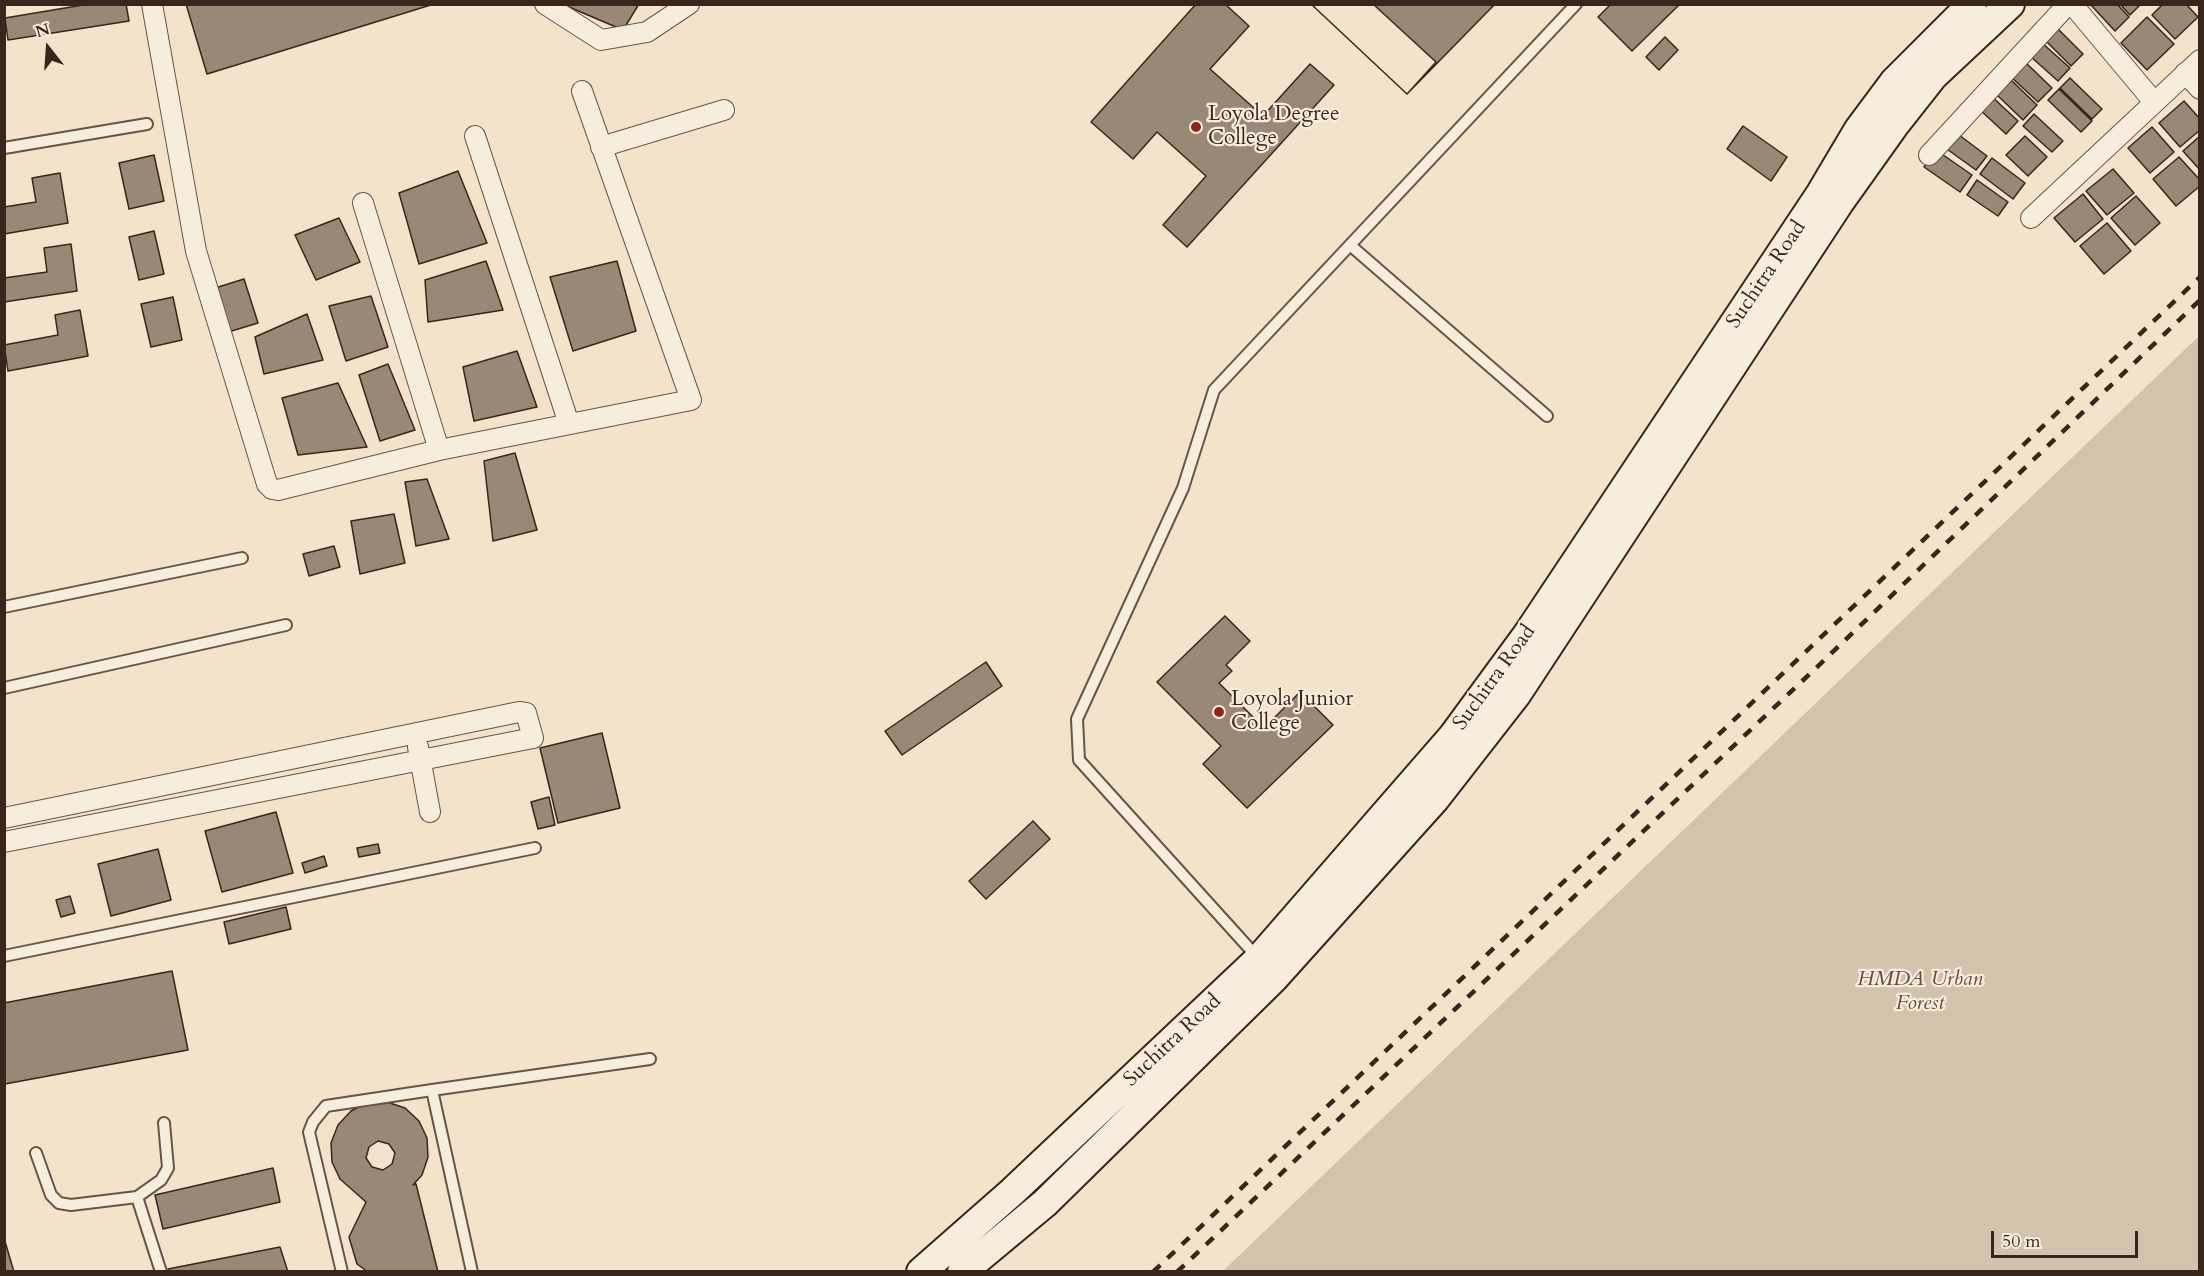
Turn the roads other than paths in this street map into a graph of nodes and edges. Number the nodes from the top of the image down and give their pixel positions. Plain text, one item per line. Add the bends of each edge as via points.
1 (152, 4) edge
2 (545, 4) edge
3 (689, 4) edge
4 (1576, 4) edge
5 (1972, 4) edge
6 (2010, 4) edge
7 (2070, 4) edge
8 (2192, 67) edge
9 (2199, 89) edge
10 (582, 92) dead end
11 (2154, 102) junction
12 (724, 110) dead end
13 (147, 124) dead end
14 (474, 136) dead end
15 (602, 147) junction
16 (4, 148) edge
17 (1929, 155) dead end
18 (1830, 198) junction
19 (363, 203) dead end
20 (2031, 218) dead end
21 (1350, 245) junction
22 (1547, 416) dead end
23 (569, 424) junction
24 (439, 450) junction
25 (242, 558) dead end
26 (4, 607) edge
27 (286, 625) dead end
28 (4, 688) edge
29 (415, 732) junction
30 (300, 757) junction
31 (420, 759) junction
32 (305, 784) junction
33 (430, 813) dead end
34 (4, 818) edge
35 (4, 842) edge
36 (535, 848) dead end
37 (4, 956) edge
38 (1259, 959) junction
39 (650, 1059) dead end
40 (432, 1090) junction
41 (164, 1123) dead end
42 (36, 1153) dead end
43 (137, 1197) junction
44 (160, 1272) edge
45 (342, 1272) edge
46 (472, 1272) edge
47 (921, 1272) edge
48 (962, 1272) edge

1 - 24 street via 196,252 267,484 278,490
2 - 3 street via 601,40 647,32
4 - 21 lane
5 - 18 main road, Suchitra Road via 1894,82 1859,129
6 - 18 main road, Suchitra Road via 1933,76
7 - 11 street
7 - 17 street
8 - 9 street
8 - 11 street
10 - 15 street
11 - 20 street
12 - 15 street
13 - 16 lane
14 - 23 street
15 - 23 street via 691,399
18 - 38 main road, Suchitra Road via 1460,727
18 - 48 main road, Suchitra Road via 1516,695 1435,799 1274,978 1045,1203
19 - 24 street
21 - 22 lane
21 - 38 lane via 1214,390 1183,488 1077,719 1079,760
23 - 24 street
25 - 26 lane
27 - 28 lane
29 - 30 street
29 - 31 street
29 - 31 street via 523,712 533,738
30 - 32 street
30 - 34 street
31 - 32 street
31 - 33 street
32 - 35 street
36 - 37 lane
38 - 47 main road, Suchitra Road via 1012,1192
39 - 40 lane
40 - 45 lane via 326,1106 309,1132
40 - 46 lane
41 - 43 lane via 168,1168 161,1180
42 - 43 lane via 51,1195 59,1203
43 - 44 lane

